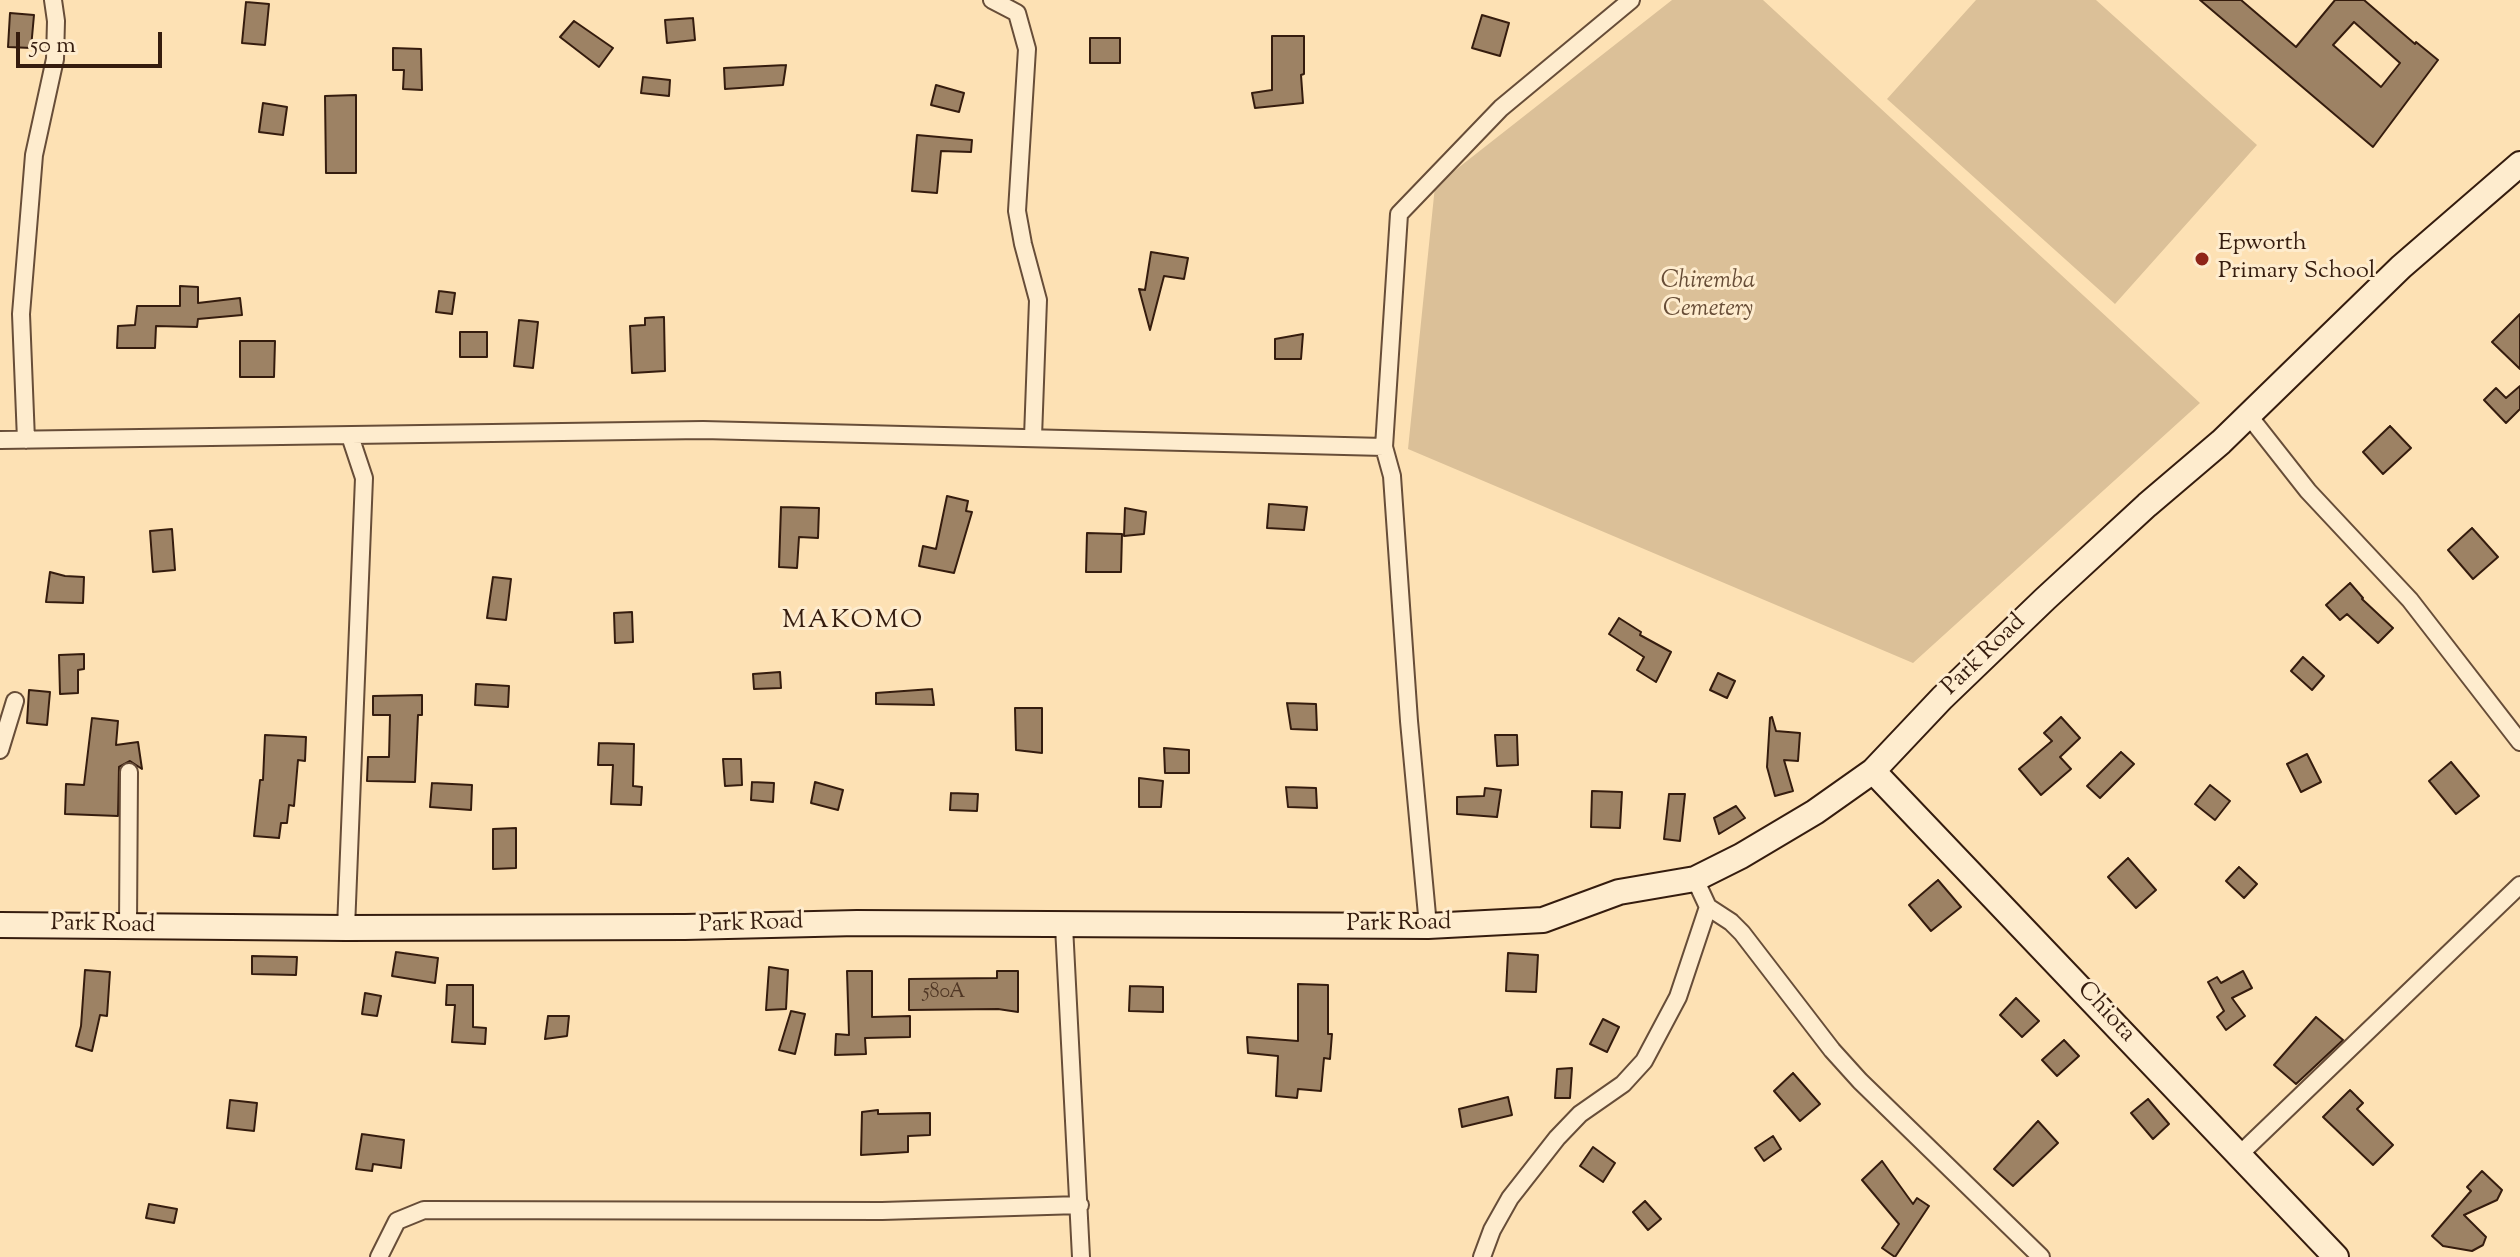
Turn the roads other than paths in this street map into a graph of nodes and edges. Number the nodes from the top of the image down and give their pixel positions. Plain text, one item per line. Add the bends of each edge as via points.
1 (53, 0) edge
2 (992, 0) edge
3 (1631, 0) edge
4 (2520, 164) edge
5 (2249, 416) junction
6 (350, 436) junction
7 (1033, 437) junction
8 (0, 440) edge
9 (26, 440) junction
10 (1384, 447) junction
11 (15, 701) dead end
12 (2520, 742) edge
13 (0, 750) edge
14 (1873, 771) junction
15 (129, 772) dead end
16 (1695, 879) junction
17 (2520, 885) edge
18 (1708, 907) junction
19 (0, 925) edge
20 (128, 926) junction
21 (1064, 926) junction
22 (1428, 926) junction
23 (346, 928) junction
24 (2239, 1155) junction
25 (1080, 1205) junction
26 (379, 1257) edge
27 (1081, 1257) edge
28 (1482, 1257) edge
29 (2041, 1257) edge
30 (2336, 1257) edge

1 - 9 street via 55,59 34,155 21,314
2 - 7 street via 1017,13 1027,49 1017,211 1038,300
3 - 10 street via 1501,108 1399,214
4 - 5 street, Park Road via 2401,267
5 - 12 street via 2308,491 2410,600
5 - 14 street, Park Road via 2045,599
6 - 7 street via 703,430
6 - 9 street
6 - 23 street via 364,478
7 - 10 street
8 - 9 street
10 - 22 street via 1392,476
11 - 13 street
14 - 16 street, Park Road via 1815,812
14 - 24 street, Chiota
15 - 20 street
16 - 18 street
16 - 22 street, Park Road via 1619,892 1543,920
17 - 24 street
18 - 28 street via 1678,997 1644,1061 1557,1138 1510,1198
18 - 29 street via 1742,933 1860,1081
19 - 20 street, Park Road
20 - 23 street, Park Road
21 - 22 street, Park Road
21 - 23 street, Park Road
21 - 25 street
24 - 30 street, Chiota
25 - 26 street via 882,1211 424,1210 397,1221
25 - 27 street

